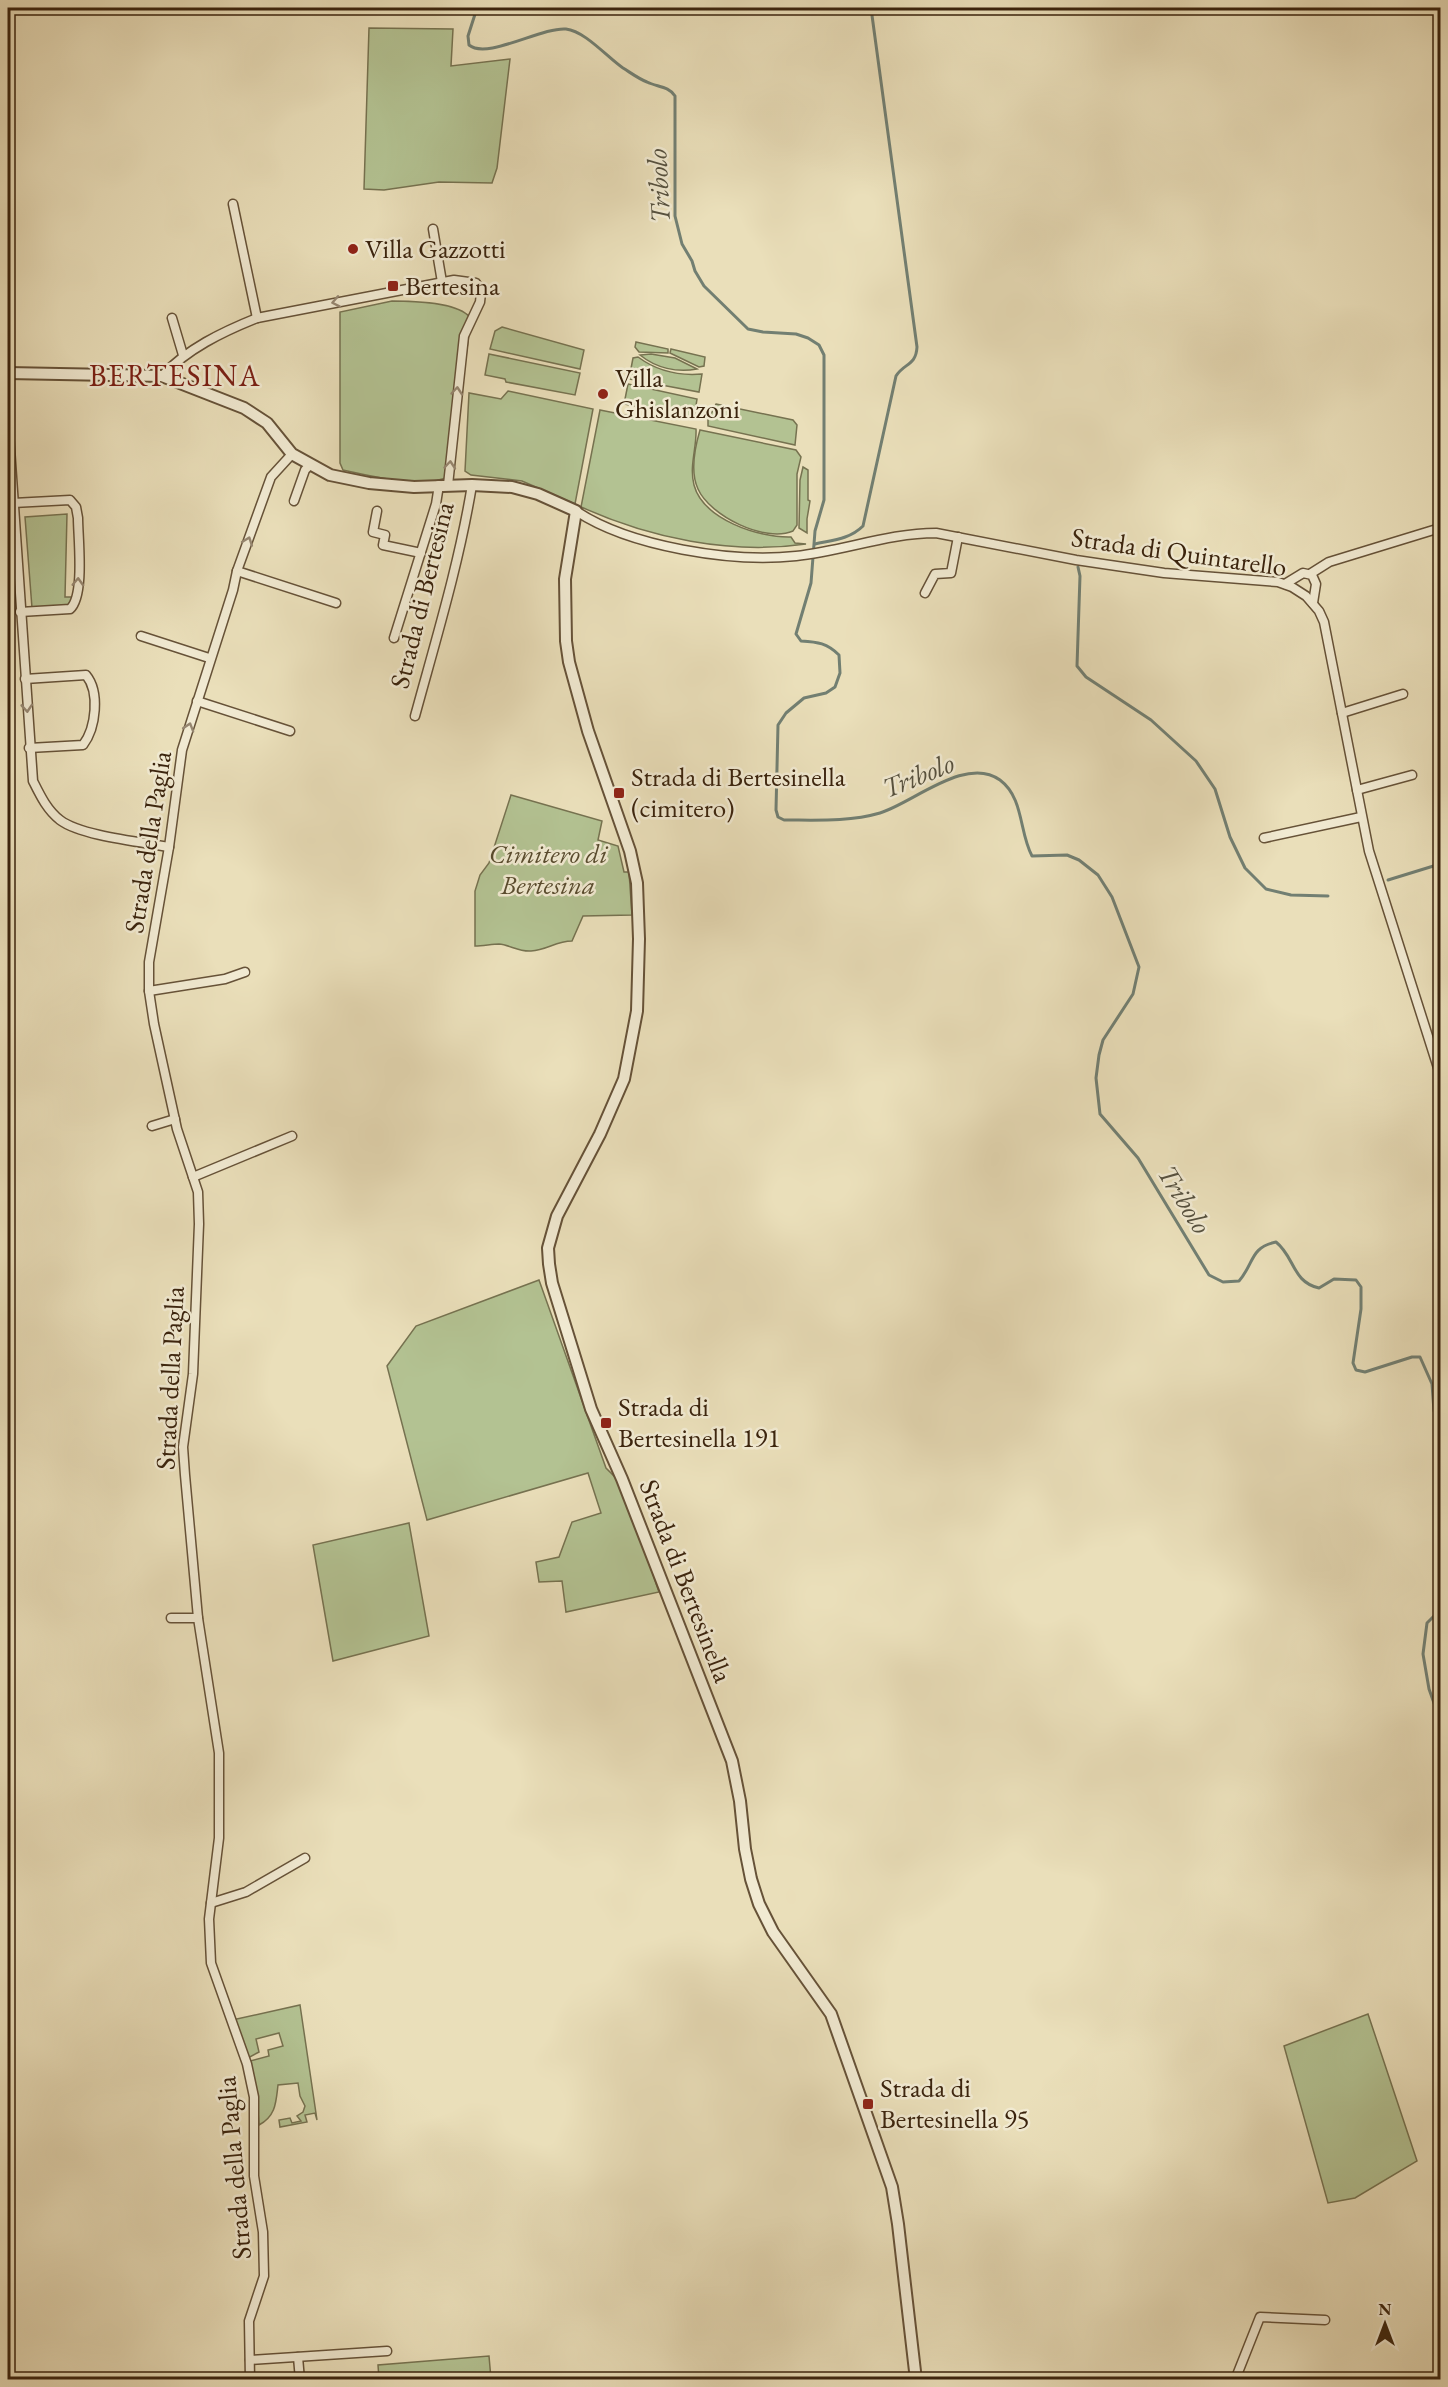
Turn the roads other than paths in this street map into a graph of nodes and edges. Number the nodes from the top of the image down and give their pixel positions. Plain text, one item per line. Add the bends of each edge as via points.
1 (233, 204) dead end
2 (433, 229) dead end
3 (442, 282) junction
4 (172, 318) dead end
5 (257, 318) junction
6 (183, 355) junction
7 (8, 373) edge
8 (162, 376) junction
9 (8, 419) edge
10 (292, 454) junction
11 (310, 465) junction
12 (10, 477) edge
13 (472, 484) junction
14 (444, 485) junction
15 (294, 501) dead end
16 (13, 503) junction
17 (377, 512) dead end
18 (576, 512) junction
19 (1440, 528) edge
20 (958, 537) junction
21 (421, 553) junction
22 (237, 571) junction
23 (1310, 574) junction
24 (1286, 584) junction
25 (925, 593) dead end
26 (336, 603) dead end
27 (1313, 603) junction
28 (20, 612) junction
29 (141, 636) dead end
30 (394, 638) dead end
31 (209, 658) junction
32 (25, 679) junction
33 (1403, 694) dead end
34 (197, 701) junction
35 (1342, 713) junction
36 (415, 716) dead end
37 (290, 730) dead end
38 (30, 748) junction
39 (1412, 775) dead end
40 (1357, 790) junction
41 (1361, 817) junction
42 (1264, 838) dead end
43 (169, 847) junction
44 (245, 972) dead end
45 (149, 991) junction
46 (1440, 1074) edge
47 (175, 1119) junction
48 (152, 1126) dead end
49 (292, 1136) dead end
50 (193, 1176) junction
51 (171, 1618) dead end
52 (198, 1618) junction
53 (305, 1858) dead end
54 (211, 1903) junction
55 (1325, 2320) dead end
56 (387, 2351) dead end
57 (298, 2357) junction
58 (250, 2360) junction
59 (250, 2379) edge
60 (300, 2379) edge
61 (916, 2379) edge
62 (1235, 2379) edge

1 - 5 street
2 - 3 street
3 -> 5 street
14 -> 3 street via 464,336 481,293 476,283
4 - 6 street
5 - 6 street
6 - 8 street
7 - 8 street, Strada di Bertesina
8 - 10 street, Strada di Bertesina via 244,408 267,423
9 - 12 street
10 - 11 street, Strada di Bertesina
22 -> 10 street, Strada della Paglia via 271,477
11 - 14 street, Strada di Bertesina via 330,475 369,483
11 - 15 street
12 - 16 street
13 - 14 street, Strada di Bertesina
13 - 18 street, Strada di Bertesina via 527,490
13 - 36 street, Strada di Bertesina via 451,590
14 - 21 street, Strada di Bertesina
16 - 28 street
28 -> 16 street via 70,609 76,604 78,518 70,500
17 - 21 street, Strada di Bertesina via 373,532 385,535 383,545
18 - 20 street, Strada di Quintarello via 642,539 694,552 746,558 814,553 924,533
18 - 61 street, Strada di Bertesinella via 566,579 566,641 588,731 637,883 637,1011 629,1061 615,1104 551,1231 548,1248 552,1283 591,1409 732,1761 745,1849 759,1904 773,1932 831,2014 892,2187
19 - 23 street, Strada di Quintarello via 1329,562
20 - 24 street, Strada di Quintarello via 1142,570
20 - 25 street via 951,573 935,574
21 - 30 street, Strada di Bertesina
22 - 26 street
22 - 31 street, Strada della Paglia
23 - 24 street, Strada di Quintarello via 1296,576
23 - 27 street via 1316,584
24 - 27 street, Strada di Quintarello
27 - 35 street, Strada di Quintarello via 1324,622
28 - 32 street
29 - 31 street
31 - 34 street, Strada della Paglia
32 -> 38 street
32 - 38 street via 86,675 93,684 90,735 83,745
33 - 35 street
34 - 37 street
43 -> 34 street, Strada della Paglia via 182,750
35 - 40 street, Strada di Quintarello
38 - 43 street via 33,781 42,800 60,820 83,831
39 - 40 street
40 - 41 street, Strada di Quintarello
41 - 42 street
41 - 46 street, Strada di Quintarello
43 - 45 street, Strada della Paglia
44 - 45 street
45 - 47 street, Strada della Paglia
47 - 48 street
47 - 50 street, Strada della Paglia
49 - 50 street
50 - 52 street, Strada della Paglia via 199,1224 193,1374 183,1447
51 - 52 street
52 - 54 street, Strada della Paglia via 219,1753 219,1838
53 - 54 street via 246,1892
54 - 58 street, Strada della Paglia via 211,1963 247,2064 254,2097 254,2176 263,2232 264,2276 249,2321
55 - 62 street via 1260,2317
56 - 57 street
57 - 58 street
57 - 60 street
58 - 59 street, Strada della Paglia

